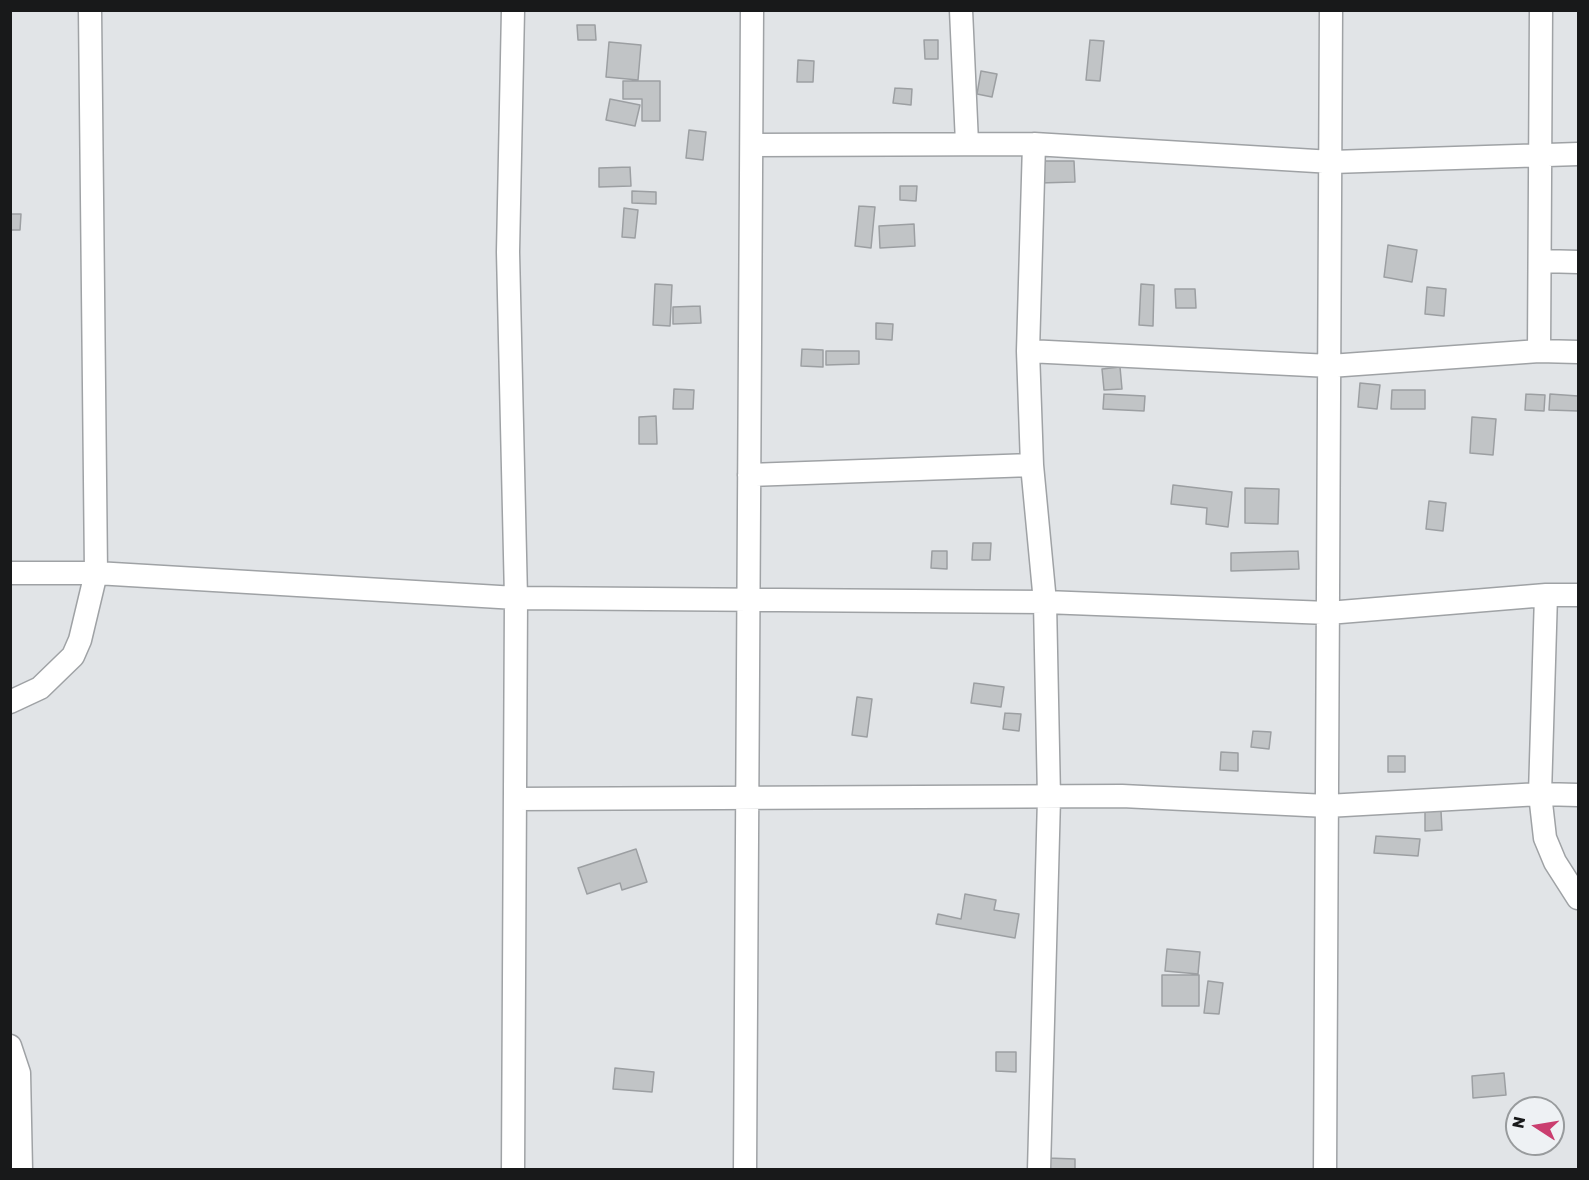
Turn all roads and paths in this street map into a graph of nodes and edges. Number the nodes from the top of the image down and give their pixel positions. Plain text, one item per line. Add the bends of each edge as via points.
1 (90, 10) edge
2 (513, 10) edge
3 (752, 10) edge
4 (961, 10) edge
5 (1331, 10) edge
6 (1541, 10) edge
7 (967, 143) junction
8 (1034, 144) junction
9 (752, 145) junction
10 (1541, 154) junction
11 (1578, 154) edge
12 (1332, 162) junction
13 (1541, 261) junction
14 (1578, 262) edge
15 (1028, 351) junction
16 (1539, 351) junction
17 (1578, 352) edge
18 (1330, 366) junction
19 (1032, 465) junction
20 (749, 475) junction
21 (10, 573) edge
22 (96, 573) junction
23 (1545, 595) junction
24 (1578, 595) edge
25 (516, 598) junction
26 (748, 598) junction
27 (1045, 602) junction
28 (1328, 613) junction
29 (10, 702) edge
30 (1540, 794) junction
31 (1578, 795) edge
32 (1049, 798) junction
33 (515, 799) junction
34 (747, 799) junction
35 (1327, 806) junction
36 (1578, 898) edge
37 (10, 1046) edge
38 (21, 1170) edge
39 (513, 1170) edge
40 (746, 1170) edge
41 (1039, 1170) edge
42 (1326, 1170) edge

1 - 22 street
2 - 25 street via 508,252
3 - 9 street
4 - 7 street
5 - 12 street
6 - 10 street
7 - 8 street
7 - 9 street
8 - 12 street
8 - 15 street
9 - 20 street
10 - 11 street
10 - 12 street
10 - 13 street
12 - 18 street
13 - 14 street
13 - 16 street
15 - 18 street
15 - 19 street
16 - 17 street
16 - 18 street
18 - 28 street
19 - 20 street
19 - 27 street
20 - 26 street
21 - 22 street
22 - 25 street
22 - 29 street via 73,656 40,688
23 - 24 street
23 - 28 street
23 - 30 street
25 - 26 street
25 - 33 street
26 - 27 street
26 - 34 street
27 - 28 street
27 - 32 street
28 - 35 street
30 - 31 street
30 - 35 street
30 - 36 street via 1545,838
32 - 34 street
32 - 35 street via 1122,796
32 - 41 street
33 - 34 street
33 - 39 street
34 - 40 street
35 - 42 street
37 - 38 street via 19,1073

